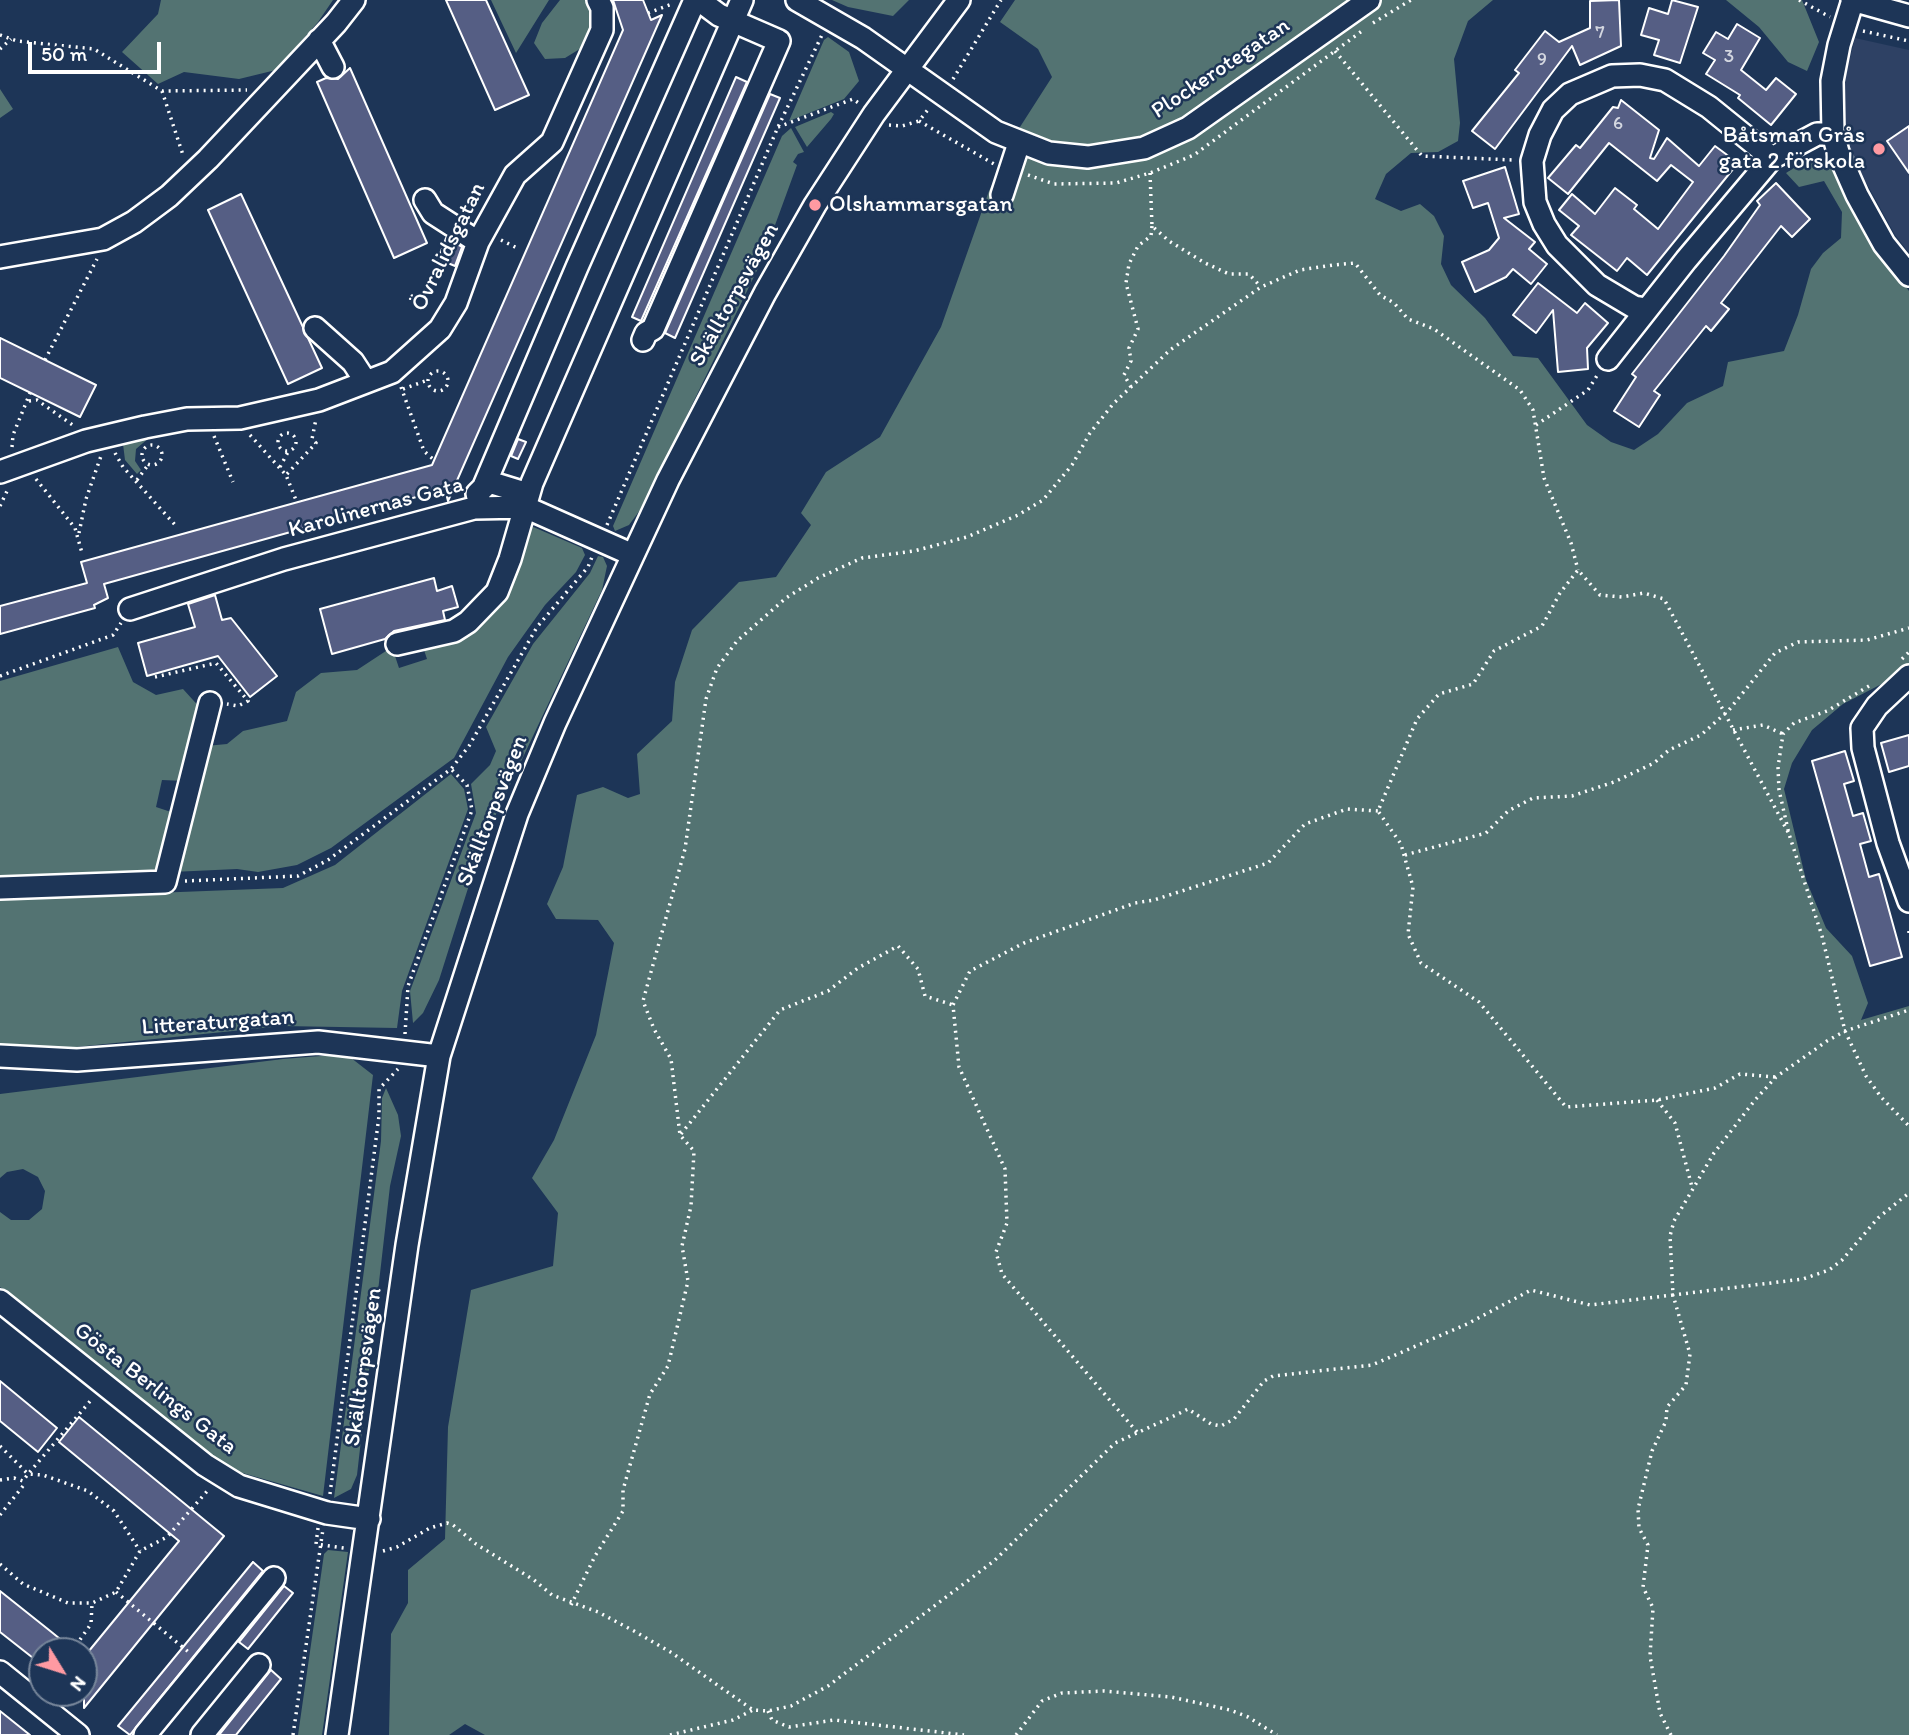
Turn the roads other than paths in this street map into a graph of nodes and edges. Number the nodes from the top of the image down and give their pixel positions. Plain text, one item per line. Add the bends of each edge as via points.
1 (354, 0) edge
2 (598, 0) edge
3 (691, 0) edge
4 (742, 0) edge
5 (797, 0) edge
6 (959, 0) edge
7 (1369, 0) edge
8 (1853, 0) edge
9 (1909, 16) edge
10 (733, 20) junction
11 (319, 40) junction
12 (333, 67) dead end
13 (906, 69) junction
14 (1833, 134) junction
15 (1018, 143) junction
16 (1772, 158) junction
17 (1002, 195) dead end
18 (425, 200) dead end
19 (478, 242) junction
20 (0, 257) edge
21 (1909, 275) edge
22 (1646, 309) junction
23 (315, 328) dead end
24 (643, 341) dead end
25 (1608, 359) road end
26 (366, 382) junction
27 (13, 467) edge
28 (484, 486) junction
29 (527, 500) junction
30 (474, 508) junction
31 (633, 555) junction
32 (130, 609) road end
33 (397, 644) dead end
34 (1904, 669) edge
35 (210, 703) dead end
36 (0, 888) edge
37 (1909, 901) edge
38 (0, 1056) edge
39 (439, 1056) junction
40 (0, 1301) edge
41 (369, 1519) junction
42 (274, 1578) dead end
43 (259, 1665) dead end
44 (0, 1672) edge
45 (78, 1735) edge
46 (145, 1735) edge
47 (202, 1735) edge
48 (337, 1735) edge

1 - 11 street
2 - 19 street, Övralidsgatan via 602,30 552,142 515,175
3 - 10 street
3 - 28 street
4 - 10 street
5 - 13 street
6 - 13 street, Skälltorpsvägen
7 - 15 street, Plockerotegatan via 1215,110 1159,142 1121,154 1088,157 1049,153
8 - 9 street
8 - 14 street via 1832,81
10 - 24 street via 779,41 653,329
10 - 29 street
11 - 12 street
11 - 20 street via 205,170 134,222 103,239
13 - 15 street, Plockerotegatan
13 - 31 street, Skälltorpsvägen via 815,205 779,269
14 - 16 street via 1817,134
14 - 21 street via 1857,195 1884,244
15 - 17 street
16 - 22 street
16 - 22 street via 1685,90 1665,80 1612,76 1570,94 1553,110 1532,161 1535,202 1544,224 1597,285
18 - 19 street via 433,213
19 - 26 street, Övralidsgatan via 456,303 440,328 397,380
22 - 25 street
23 - 26 street via 354,362
26 - 27 street, Övralidsgatan via 319,400 240,418 145,427
28 - 29 street via 494,482
28 - 30 street
29 - 30 street, Karolinernas Gata
29 - 31 street, Karolinernas Gata
29 - 33 street via 504,577 482,610 454,631
30 - 32 street, Karolinernas Gata via 284,559
31 - 39 street, Skälltorpsvägen via 517,814
34 - 37 street via 1862,728 1888,843
35 - 36 street via 165,882
38 - 39 street, Litteraturgatan via 77,1060 318,1042
39 - 41 street, Skälltorpsvägen
40 - 41 street, Gösta Berlings Gata via 205,1465 250,1490 327,1513
41 - 48 street, Skälltorpsvägen
42 - 46 street
43 - 47 street
44 - 45 street

